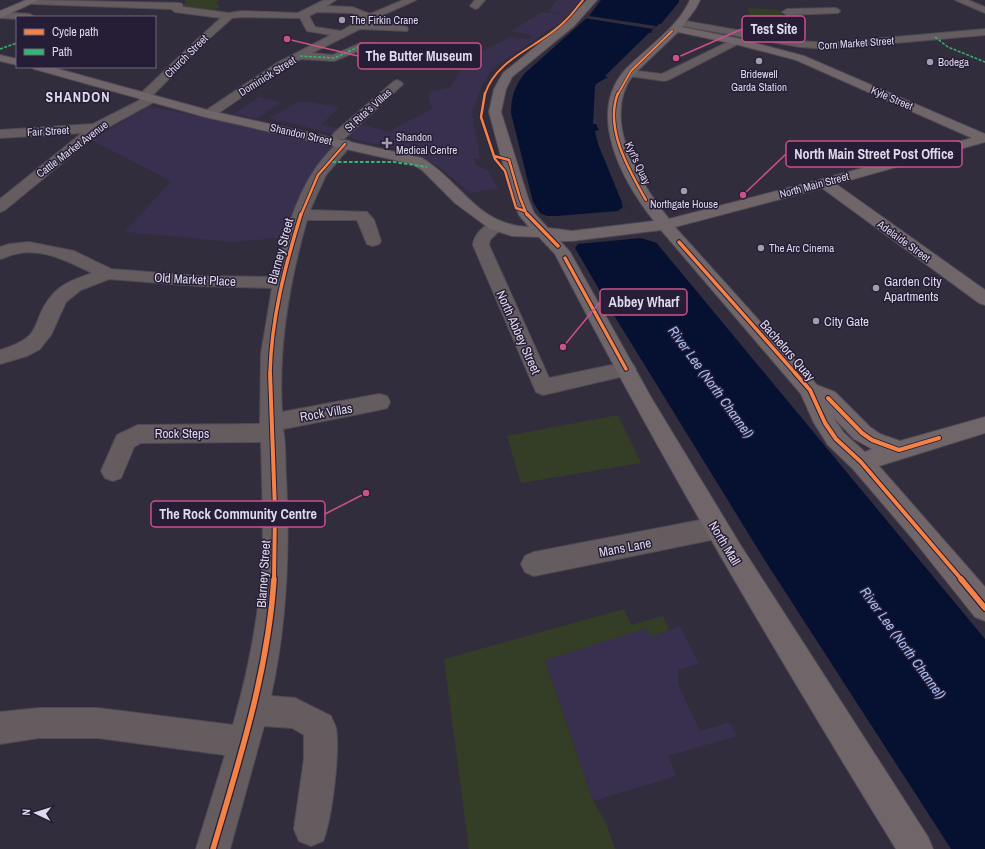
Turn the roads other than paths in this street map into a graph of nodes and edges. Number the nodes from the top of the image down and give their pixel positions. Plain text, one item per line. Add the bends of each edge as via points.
1 (34, 0) edge
2 (331, 0) edge
3 (391, 0) edge
4 (592, 0) edge
5 (695, 0) edge
6 (960, 0) edge
7 (409, 1) edge
8 (97, 3) junction
9 (253, 4) dead end
10 (177, 5) edge
11 (315, 9) junction
12 (985, 10) edge
13 (835, 11) dead end
14 (787, 12) dead end
15 (79, 14) dead end
16 (0, 15) edge
17 (16, 16) edge
18 (162, 16) dead end
19 (233, 16) junction
20 (297, 16) junction
21 (369, 18) junction
22 (359, 26) junction
23 (677, 26) junction
24 (403, 29) dead end
25 (985, 32) edge
26 (342, 34) junction
27 (736, 41) junction
28 (378, 46) dead end
29 (300, 56) junction
30 (0, 58) edge
31 (800, 58) joint
32 (16, 62) edge
33 (45, 68) edge
34 (629, 73) junction
35 (397, 84) dead end
36 (147, 98) junction
37 (209, 114) junction
38 (96, 128) junction
39 (0, 134) edge
40 (984, 138) edge
41 (342, 140) junction
42 (824, 183) junction
43 (0, 207) edge
44 (300, 215) junction
45 (661, 220) junction
46 (639, 223) joint
47 (496, 226) junction
48 (553, 231) junction
49 (373, 241) dead end
50 (0, 254) edge
51 (108, 274) junction
52 (282, 283) junction
53 (985, 299) edge
54 (0, 357) edge
55 (626, 369) junction
56 (810, 390) junction
57 (379, 402) dead end
58 (985, 424) edge
59 (273, 427) junction
60 (899, 450) junction
61 (862, 462) junction
62 (113, 471) dead end
63 (716, 528) junction
64 (534, 564) dead end
65 (985, 608) edge
66 (253, 710) junction
67 (0, 728) edge
68 (245, 742) junction
69 (311, 829) dead end
70 (213, 849) edge
71 (916, 849) edge

1 - 8 street
1 - 16 main road
2 - 11 street
3 - 7 street
4 - 48 main road, North Mall via 570,24 518,64 503,82 495,112 527,215
5 - 23 main road, Kyrl's Quay
6 - 12 street
7 - 21 street, Dominick Street
8 - 10 street
8 - 15 street
9 - 19 street, Church Street
10 - 18 street
10 - 19 street
11 - 20 street
11 - 21 street via 357,11
13 - 14 street
16 - 17 street
19 - 20 street
19 - 36 street, Church Street via 197,44
20 - 26 street via 307,20 311,29
21 - 22 street, Dominick Street
22 - 24 street
22 - 26 street, Dominick Street
23 - 25 street, Corn Market Street via 828,46
23 - 27 main road, Corn Market Street
23 - 34 main road, Kyrl's Quay
26 - 29 street, Dominick Street
27 - 31 main road, Corn Market Street
27 - 34 street via 664,78
28 - 29 street via 361,46 334,58
29 - 37 street, Dominick Street via 267,74
30 - 32 main road
31 - 40 main road, Kyle Street
33 - 36 main road, Shandon Street
34 - 45 main road, Kyrl's Quay via 623,81 615,108 617,139 633,180
35 - 41 street, St Rita's Villas
36 - 37 main road, Shandon Street
36 - 38 street, Cattle Market Avenue
37 - 41 main road, Shandon Street
38 - 39 street, Fair Street
38 - 43 street, Cattle Market Avenue
40 - 42 main road, North Main Street
41 - 44 street, Blarney Street via 318,174
41 - 47 main road, Shandon Street via 417,161 427,167 460,200
42 - 45 main road, North Main Street via 680,220
42 - 53 main road, Adelaide Street
44 - 49 street via 360,215 366,220
44 - 52 street, Blarney Street
45 - 46 main road, North Main Street
45 - 56 main road, Bachelors Quay
46 - 48 main road, Shandon Street
47 - 48 main road, Shandon Street via 512,231
47 - 55 street, North Abbey Street via 482,238 481,245 543,387
48 - 55 main road, North Mall
50 - 51 street via 10,249 29,248 68,255
51 - 52 street, Old Market Place via 199,281
51 - 54 street via 65,293 36,341 24,349
52 - 59 street, Blarney Street via 270,372
55 - 63 main road, North Mall
56 - 60 main road, Bachelors Quay via 828,398 872,440
56 - 61 main road, Bachelors Quay via 825,423 836,439
57 - 59 street, Rock Villas
58 - 60 main road
59 - 62 street, Rock Steps via 138,434 125,441
59 - 66 street, Blarney Street via 276,516 274,585 270,621
60 - 61 main road
61 - 65 main road, Bachelors Quay
63 - 64 street, Mans Lane
63 - 71 main road, North Mall
66 - 68 street, Blarney Street
66 - 69 street via 295,713 320,727 320,759
67 - 68 street via 39,723 98,723
68 - 70 street, Blarney Street

